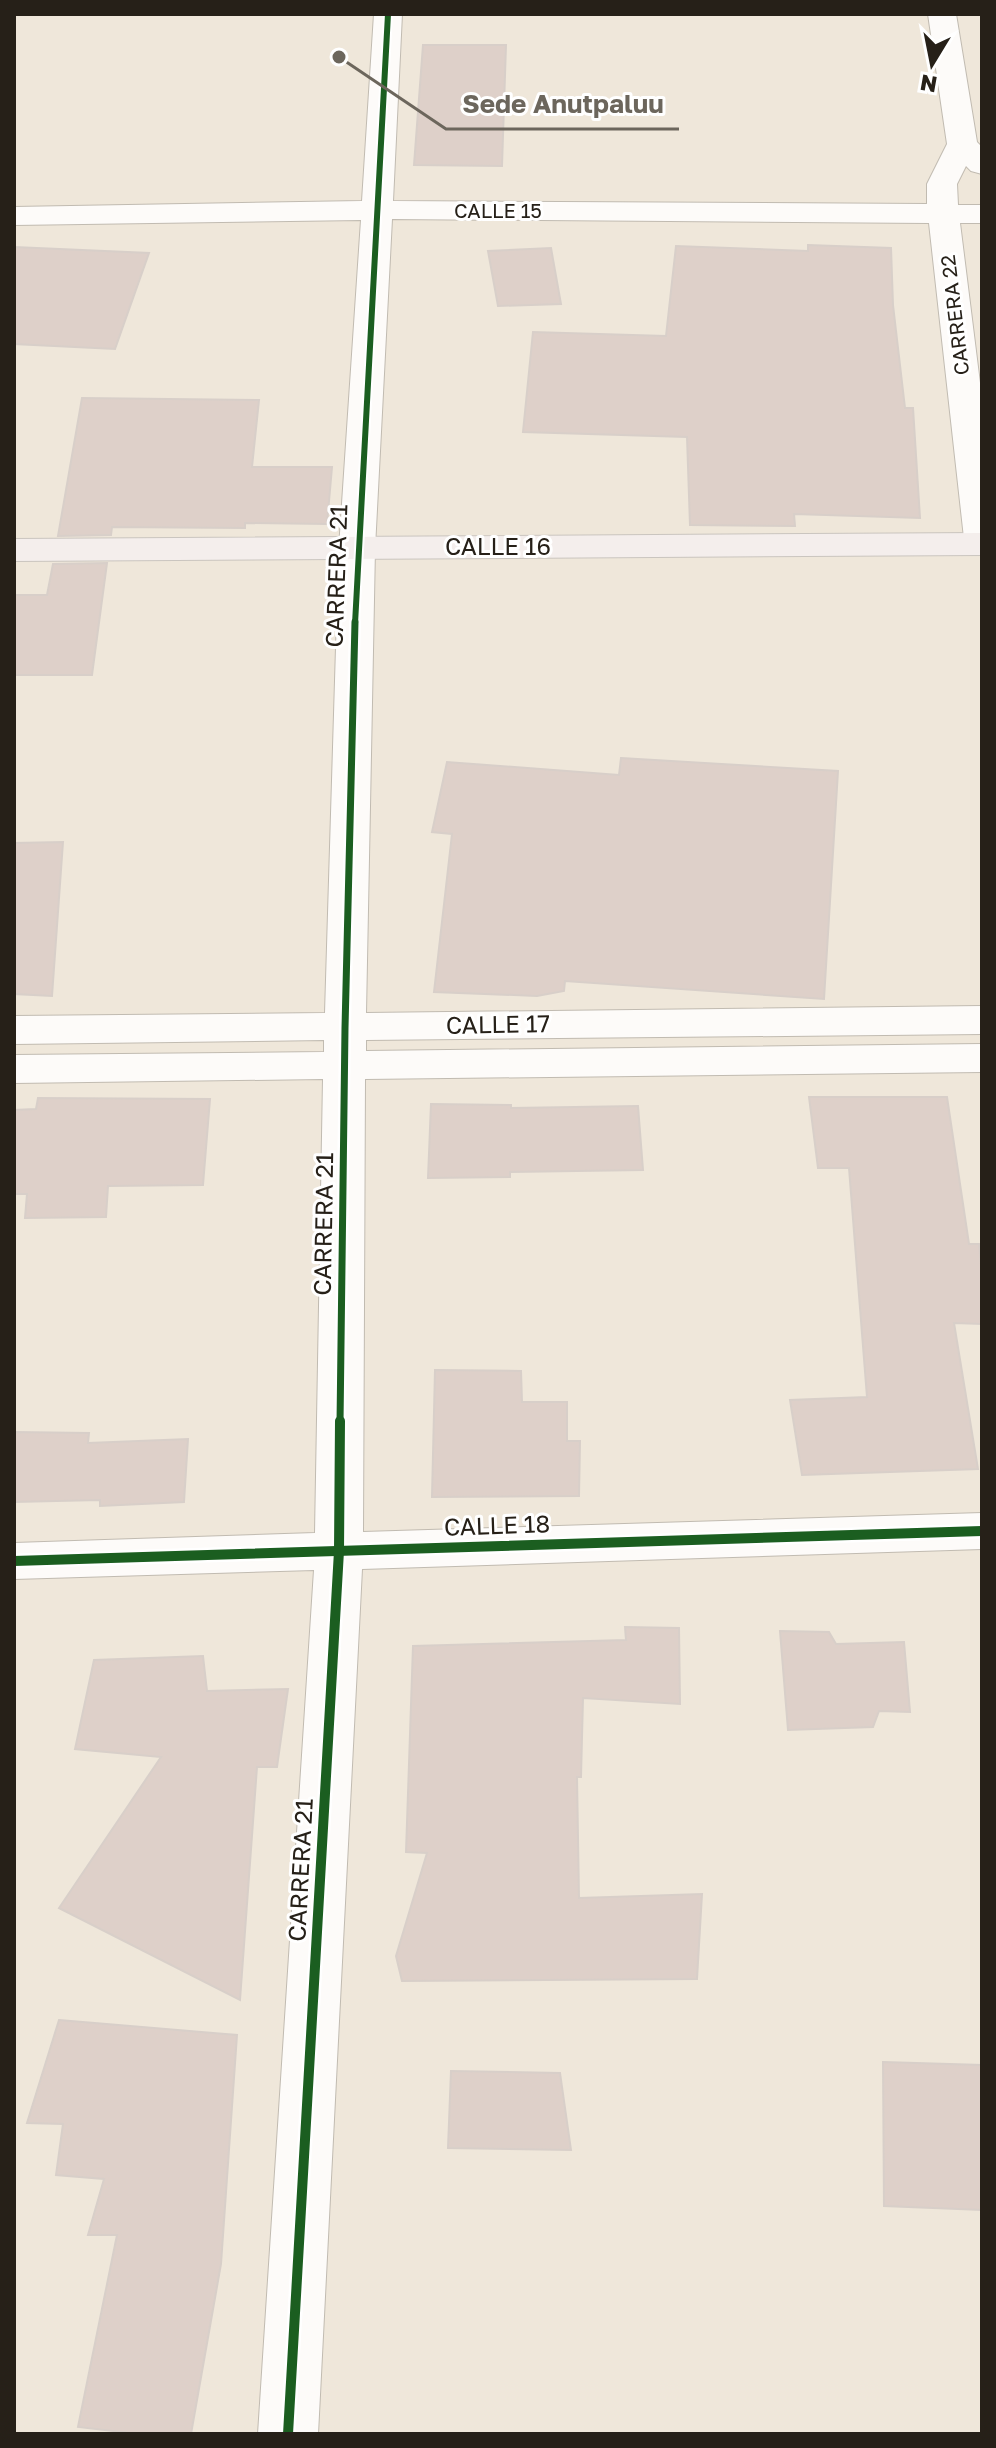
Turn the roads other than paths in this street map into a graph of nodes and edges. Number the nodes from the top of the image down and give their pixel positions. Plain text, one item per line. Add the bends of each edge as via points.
1 (388, 14) edge
2 (942, 14) edge
3 (972, 155) edge
4 (864, 184) dead end
5 (982, 184) edge
6 (14, 193) edge
7 (932, 194) junction
8 (378, 199) junction
9 (982, 214) edge
10 (14, 216) edge
11 (982, 541) edge
12 (357, 548) junction
13 (14, 550) edge
14 (982, 1020) edge
15 (14, 1030) edge
16 (346, 1047) junction
17 (982, 1058) edge
18 (14, 1069) edge
19 (982, 1531) edge
20 (339, 1551) junction
21 (14, 1561) edge
22 (288, 2434) edge

1 - 8 street, CARRERA 21
2 - 3 street
3 - 7 street
4 - 8 street, CALLE 15
5 - 7 street, CALLE 15
6 - 8 street, CALLE 15
7 - 8 street, CALLE 15
7 - 9 street, CALLE 15
7 - 11 street, CARRERA 22
8 - 10 street, CALLE 15
8 - 12 street, CARRERA 21
11 - 12 highway, CALLE 16
12 - 13 highway, CALLE 16
12 - 16 street, CARRERA 21
14 - 16 street, CALLE 17
15 - 16 street, CALLE 17
16 - 17 street, CALLE 17
16 - 18 street, CALLE 17
16 - 20 street, CARRERA 21
19 - 20 street, CALLE 18
20 - 21 street, CALLE 18
20 - 22 street, CARRERA 21

